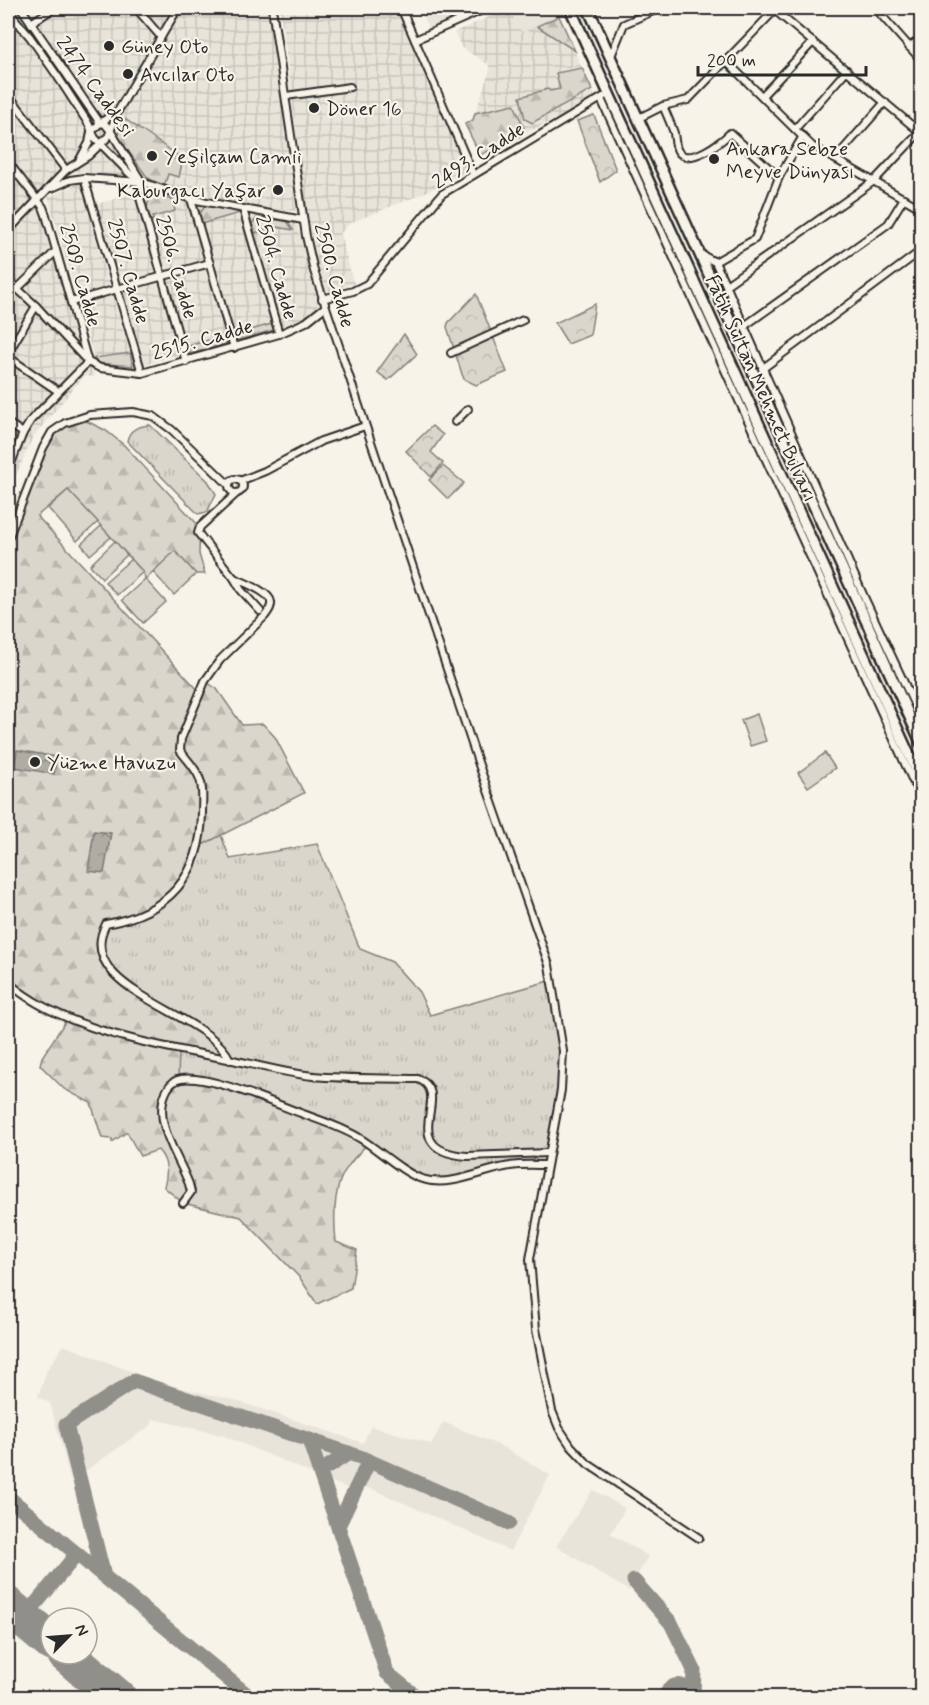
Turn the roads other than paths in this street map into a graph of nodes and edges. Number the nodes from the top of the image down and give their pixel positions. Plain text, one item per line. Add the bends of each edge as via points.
1 (22, 8) edge
2 (54, 8) edge
3 (136, 8) edge
4 (178, 8) edge
5 (272, 8) edge
6 (400, 8) edge
7 (487, 8) edge
8 (570, 8) edge
9 (588, 8) edge
10 (660, 8) edge
11 (787, 8) edge
12 (875, 8) edge
13 (773, 9) edge
14 (10, 15) edge
15 (31, 23) junction
16 (8, 30) edge
17 (161, 37) junction
18 (921, 38) edge
19 (415, 40) junction
20 (813, 42) junction
21 (909, 47) junction
22 (611, 56) junction
23 (726, 61) junction
24 (921, 61) edge
25 (847, 70) junction
26 (350, 87) dead end
27 (8, 94) edge
28 (286, 96) junction
29 (605, 96) junction
30 (762, 96) junction
31 (885, 102) junction
32 (663, 106) junction
33 (118, 111) junction
34 (639, 118) junction
35 (100, 123) junction
36 (795, 129) junction
37 (91, 132) junction
38 (921, 132) edge
39 (111, 133) junction
40 (803, 136) junction
41 (100, 145) junction
42 (835, 159) junction
43 (79, 161) junction
44 (8, 162) edge
45 (66, 170) junction
46 (473, 174) junction
47 (779, 177) junction
48 (84, 178) junction
49 (874, 181) junction
50 (142, 182) junction
51 (904, 198) junction
52 (921, 198) edge
53 (191, 199) junction
54 (37, 200) junction
55 (915, 204) junction
56 (921, 209) edge
57 (243, 210) junction
58 (303, 220) junction
59 (8, 231) edge
60 (921, 250) edge
61 (56, 251) junction
62 (699, 254) junction
63 (715, 262) junction
64 (210, 264) junction
65 (162, 277) junction
66 (8, 280) edge
67 (726, 285) junction
68 (18, 289) junction
69 (117, 290) junction
70 (322, 299) junction
71 (71, 303) junction
72 (36, 306) junction
73 (325, 307) junction
74 (523, 320) dead end
75 (743, 327) junction
76 (279, 334) junction
77 (234, 348) junction
78 (451, 353) dead end
79 (8, 355) edge
80 (88, 362) junction
81 (186, 362) junction
82 (762, 369) junction
83 (142, 373) junction
84 (58, 391) junction
85 (468, 409) dead end
86 (455, 422) dead end
87 (8, 423) edge
88 (365, 426) junction
89 (23, 433) junction
90 (8, 470) edge
91 (265, 471) junction
92 (234, 488) junction
93 (8, 538) edge
94 (234, 578) junction
95 (260, 611) dead end
96 (921, 721) edge
97 (921, 744) edge
98 (921, 783) edge
99 (921, 801) edge
100 (8, 982) edge
101 (230, 1060) junction
102 (548, 1154) junction
103 (547, 1165) junction
104 (183, 1203) dead end
105 (699, 1538) dead end

1 - 15 street, 2474 Caddesi
2 - 15 street
3 - 17 street
4 - 17 street
5 - 28 street, 2500. Cadde
6 - 19 street
7 - 19 street
8 - 29 highway, Fatih Sultan Mehmet Bulvarı
9 - 22 highway, Fatih Sultan Mehmet Bulvarı
10 - 22 street via 624,24
11 - 13 street
12 - 21 street
13 - 20 street
13 - 23 street
14 - 16 street
14 - 37 street, 2474 Caddesi via 58,77
15 - 35 street, 2474 Caddesi
17 - 33 street
18 - 21 street
19 - 46 street
20 - 25 street
20 - 30 street
21 - 24 street
22 - 34 highway, Fatih Sultan Mehmet Bulvarı
23 - 30 street
23 - 32 street via 688,100
25 - 31 street
25 - 36 street
26 - 28 street
27 - 45 street
28 - 58 street, 2500. Cadde
29 - 46 street, 2493. Cadde
29 - 98 highway, Fatih Sultan Mehmet Bulvarı
29 - 99 street
30 - 36 street
31 - 38 street
31 - 42 street
32 - 34 street
32 - 47 street via 678,152 683,156 704,151 730,133
33 - 35 street
33 - 39 street
34 - 62 highway, Fatih Sultan Mehmet Bulvarı
35 - 37 street
35 - 39 street, 2474 Caddesi
36 - 40 street
37 - 41 street, 2474 Caddesi
37 - 43 street
38 - 49 street
39 - 41 street
39 - 50 street, 2474 Caddesi
40 - 42 street
40 - 47 street
41 - 43 street
41 - 50 street, 2474 Caddesi
42 - 49 street
43 - 45 street
44 - 54 street, 2509. Cadde
45 - 54 street
46 - 70 street, 2493. Cadde via 436,200 367,284
47 - 63 street via 755,239
48 - 50 street
48 - 54 street via 54,187
48 - 69 street, 2507. Cadde
49 - 51 street
49 - 67 street
50 - 53 street
50 - 65 street, 2506. Cadde via 140,198
51 - 55 street
51 - 75 street via 888,224
52 - 55 street
53 - 57 street
53 - 64 street
54 - 59 street
54 - 61 street, 2509. Cadde via 46,215
55 - 56 street
57 - 58 street
57 - 76 street, 2504. Cadde
58 - 70 street, 2500. Cadde
60 - 82 street
61 - 68 street
61 - 71 street, 2509. Cadde
62 - 63 street
62 - 97 highway, Fatih Sultan Mehmet Bulvarı
63 - 67 street
64 - 65 street
64 - 77 street
65 - 69 street
65 - 81 street, 2506. Cadde
66 - 68 street
67 - 75 street
68 - 72 street
69 - 71 street
69 - 83 street, 2507. Cadde
70 - 73 street, 2500. Cadde
71 - 80 street, 2509. Cadde
72 - 79 street
72 - 80 street
73 - 76 street, 2515. Cadde via 298,327
73 - 88 street, 2500. Cadde
74 - 78 street
75 - 82 street
76 - 77 street, 2515. Cadde
77 - 81 street, 2515. Cadde
79 - 84 street
80 - 83 street, 2515. Cadde via 100,368
80 - 84 street
81 - 83 street, 2515. Cadde
82 - 96 street
84 - 89 street
85 - 86 street
87 - 89 street
88 - 91 street via 321,441
88 - 102 street, 2500. Cadde via 549,965 563,1051 561,1090
89 - 90 street
91 - 92 street
91 - 92 street via 240,481 243,485
92 - 93 street via 153,416 110,412 80,418 52,432
92 - 94 street via 224,506 198,532
94 - 95 street
94 - 101 street via 258,589 272,602 265,616 220,660 205,681 182,739 180,750 202,788 202,831 194,860 181,885 168,897 139,915 106,924 100,943 108,969 156,1005 204,1030 227,1051
100 - 101 street via 35,1003 97,1029
101 - 102 street via 312,1076 418,1079 431,1092 428,1132 439,1150 467,1156
102 - 103 street, 2500. Cadde
103 - 104 street via 512,1165 451,1181 422,1179 359,1137 335,1126 243,1091 191,1078 178,1079 166,1091 162,1114 189,1184 190,1192
103 - 105 street, 2500. Cadde via 530,1259 536,1329 552,1411 571,1446 588,1464

